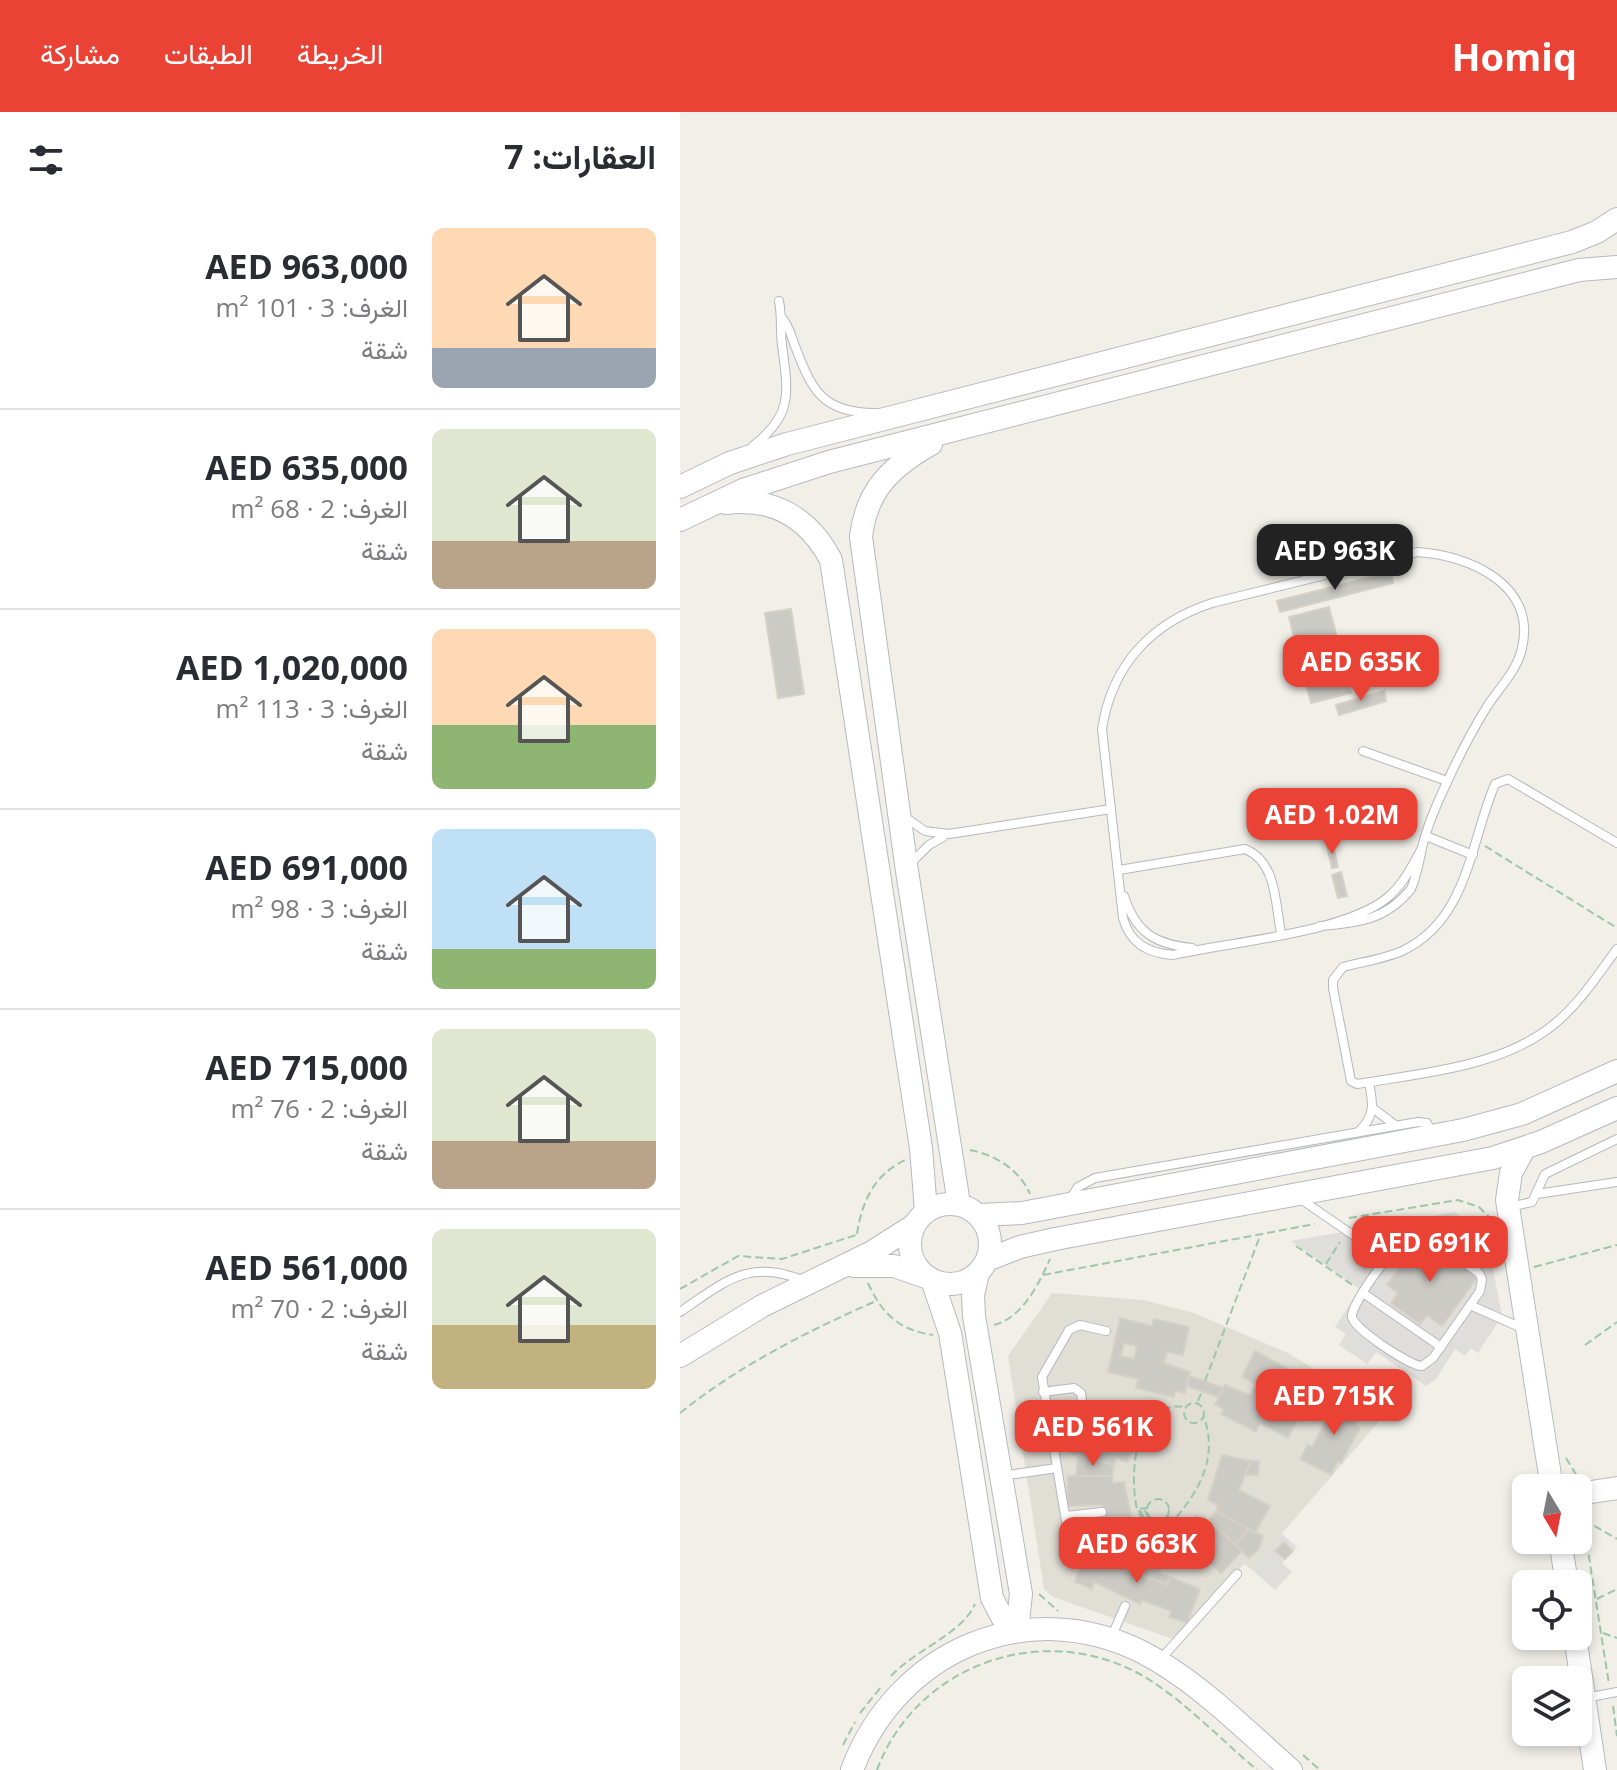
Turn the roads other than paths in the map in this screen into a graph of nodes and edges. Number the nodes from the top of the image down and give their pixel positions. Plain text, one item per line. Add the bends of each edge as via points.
1 (1617, 219) edge
2 (1617, 267) edge
3 (779, 301) dead end
4 (782, 318) junction
5 (904, 412) junction
6 (956, 429) junction
7 (730, 463) junction
8 (680, 487) edge
9 (705, 506) junction
10 (680, 520) edge
11 (1363, 751) dead end
12 (1447, 781) junction
13 (898, 806) junction
14 (1111, 809) junction
15 (949, 834) junction
16 (1426, 836) junction
17 (1617, 843) edge
18 (1473, 855) junction
19 (1119, 870) junction
20 (907, 871) junction
21 (1281, 933) junction
22 (1617, 949) edge
23 (1617, 1071) edge
24 (1369, 1082) junction
25 (1594, 1083) junction
26 (1374, 1109) junction
27 (1607, 1113) edge
28 (1396, 1126) junction
29 (1357, 1133) junction
30 (1433, 1136) junction
31 (1617, 1139) edge
32 (1524, 1149) junction
33 (1464, 1165) junction
34 (1617, 1179) edge
35 (1537, 1194) junction
36 (1295, 1195) junction
37 (1066, 1204) junction
38 (1508, 1204) junction
39 (969, 1210) junction
40 (920, 1218) junction
41 (1388, 1259) junction
42 (853, 1264) junction
43 (982, 1266) junction
44 (929, 1278) junction
45 (809, 1283) junction
46 (1363, 1293) junction
47 (1470, 1305) junction
48 (680, 1312) edge
49 (1527, 1330) junction
50 (1106, 1331) dead end
51 (1441, 1347) junction
52 (680, 1356) edge
53 (1043, 1392) junction
54 (1084, 1406) junction
55 (1047, 1412) junction
56 (1050, 1430) junction
57 (1057, 1468) junction
58 (1550, 1474) edge
59 (1000, 1476) junction
60 (1617, 1488) edge
61 (1592, 1492) edge
62 (1102, 1512) dead end
63 (1066, 1516) junction
64 (1073, 1563) dead end
65 (1237, 1574) dead end
66 (1021, 1594) junction
67 (992, 1598) junction
68 (1125, 1606) dead end
69 (1058, 1629) junction
70 (1017, 1631) junction
71 (1111, 1639) junction
72 (978, 1641) junction
73 (1159, 1662) junction
74 (1614, 1693) edge
75 (1592, 1697) edge
76 (1591, 1746) edge
77 (852, 1770) edge
78 (1291, 1770) edge
79 (1595, 1770) edge

1 - 5 street via 1572,242
2 - 6 street via 1579,270
3 - 4 lane
4 - 5 lane via 805,374 824,400 855,413
4 - 7 lane via 785,408 768,434
5 - 7 street
6 - 9 street via 785,475
6 - 13 street via 889,472 863,519 862,554
7 - 8 street
9 - 10 street
9 - 40 street via 773,506 808,526 831,560 921,1148
11 - 12 lane
12 - 14 lane via 1517,660 1524,626 1519,604 1486,570 1465,559 1417,552 1200,607 1164,624 1144,641 1115,682 1106,705 1102,729
12 - 16 lane
13 - 15 lane via 925,831
13 - 20 street
14 - 15 lane
14 - 19 lane
15 - 20 lane via 929,845
16 - 18 lane
16 - 21 lane via 1411,889 1391,910 1365,922
17 - 18 lane via 1508,779 1495,784
18 - 24 lane via 1458,893 1429,932 1400,952 1343,967 1333,980 1351,1081
19 - 21 lane via 1245,849 1268,865
19 - 21 lane via 1123,918 1135,941 1159,954
20 - 39 street via 949,1149
22 - 24 lane via 1573,1007 1522,1045 1456,1066
23 - 25 street
24 - 26 lane
25 - 27 street via 1592,1097
25 - 30 street via 1522,1114
26 - 28 lane
26 - 29 lane
27 - 32 street
28 - 29 lane
28 - 30 lane via 1423,1121
29 - 37 lane via 1089,1179
30 - 37 street
31 - 35 lane via 1545,1174
32 - 33 street
32 - 38 street via 1511,1173
33 - 36 street
33 - 38 street via 1489,1178
34 - 35 lane
35 - 38 lane via 1528,1205
36 - 41 lane
36 - 43 street via 1055,1239 1020,1247
37 - 39 street
38 - 49 street
39 - 40 street via 937,1206
39 - 43 street via 990,1236
40 - 42 street
40 - 44 street via 911,1254
41 - 46 lane
41 - 47 lane via 1405,1235 1420,1233 1479,1273 1482,1285
42 - 44 street via 894,1266
42 - 45 street
43 - 44 street via 956,1283
43 - 59 street via 973,1295
44 - 67 street via 950,1333
45 - 48 lane via 779,1271 752,1270
45 - 52 street
46 - 51 lane
46 - 51 lane via 1352,1311 1355,1324 1409,1363 1428,1364
47 - 49 lane
47 - 51 lane
49 - 58 street
50 - 53 lane via 1080,1325 1069,1330 1044,1369
53 - 54 lane via 1074,1388
53 - 55 lane
54 - 55 lane
54 - 56 lane via 1082,1425
55 - 56 lane
56 - 57 lane
57 - 59 lane
57 - 63 lane
59 - 66 street
60 - 61 street
62 - 63 lane
63 - 64 lane
65 - 73 lane
66 - 69 street via 1036,1615
66 - 70 street
67 - 70 street
67 - 72 street
68 - 71 lane
69 - 70 street
69 - 71 street
70 - 72 street
71 - 73 street
72 - 77 street via 929,1667 892,1701
73 - 78 street via 1191,1683
74 - 75 lane
76 - 79 street

